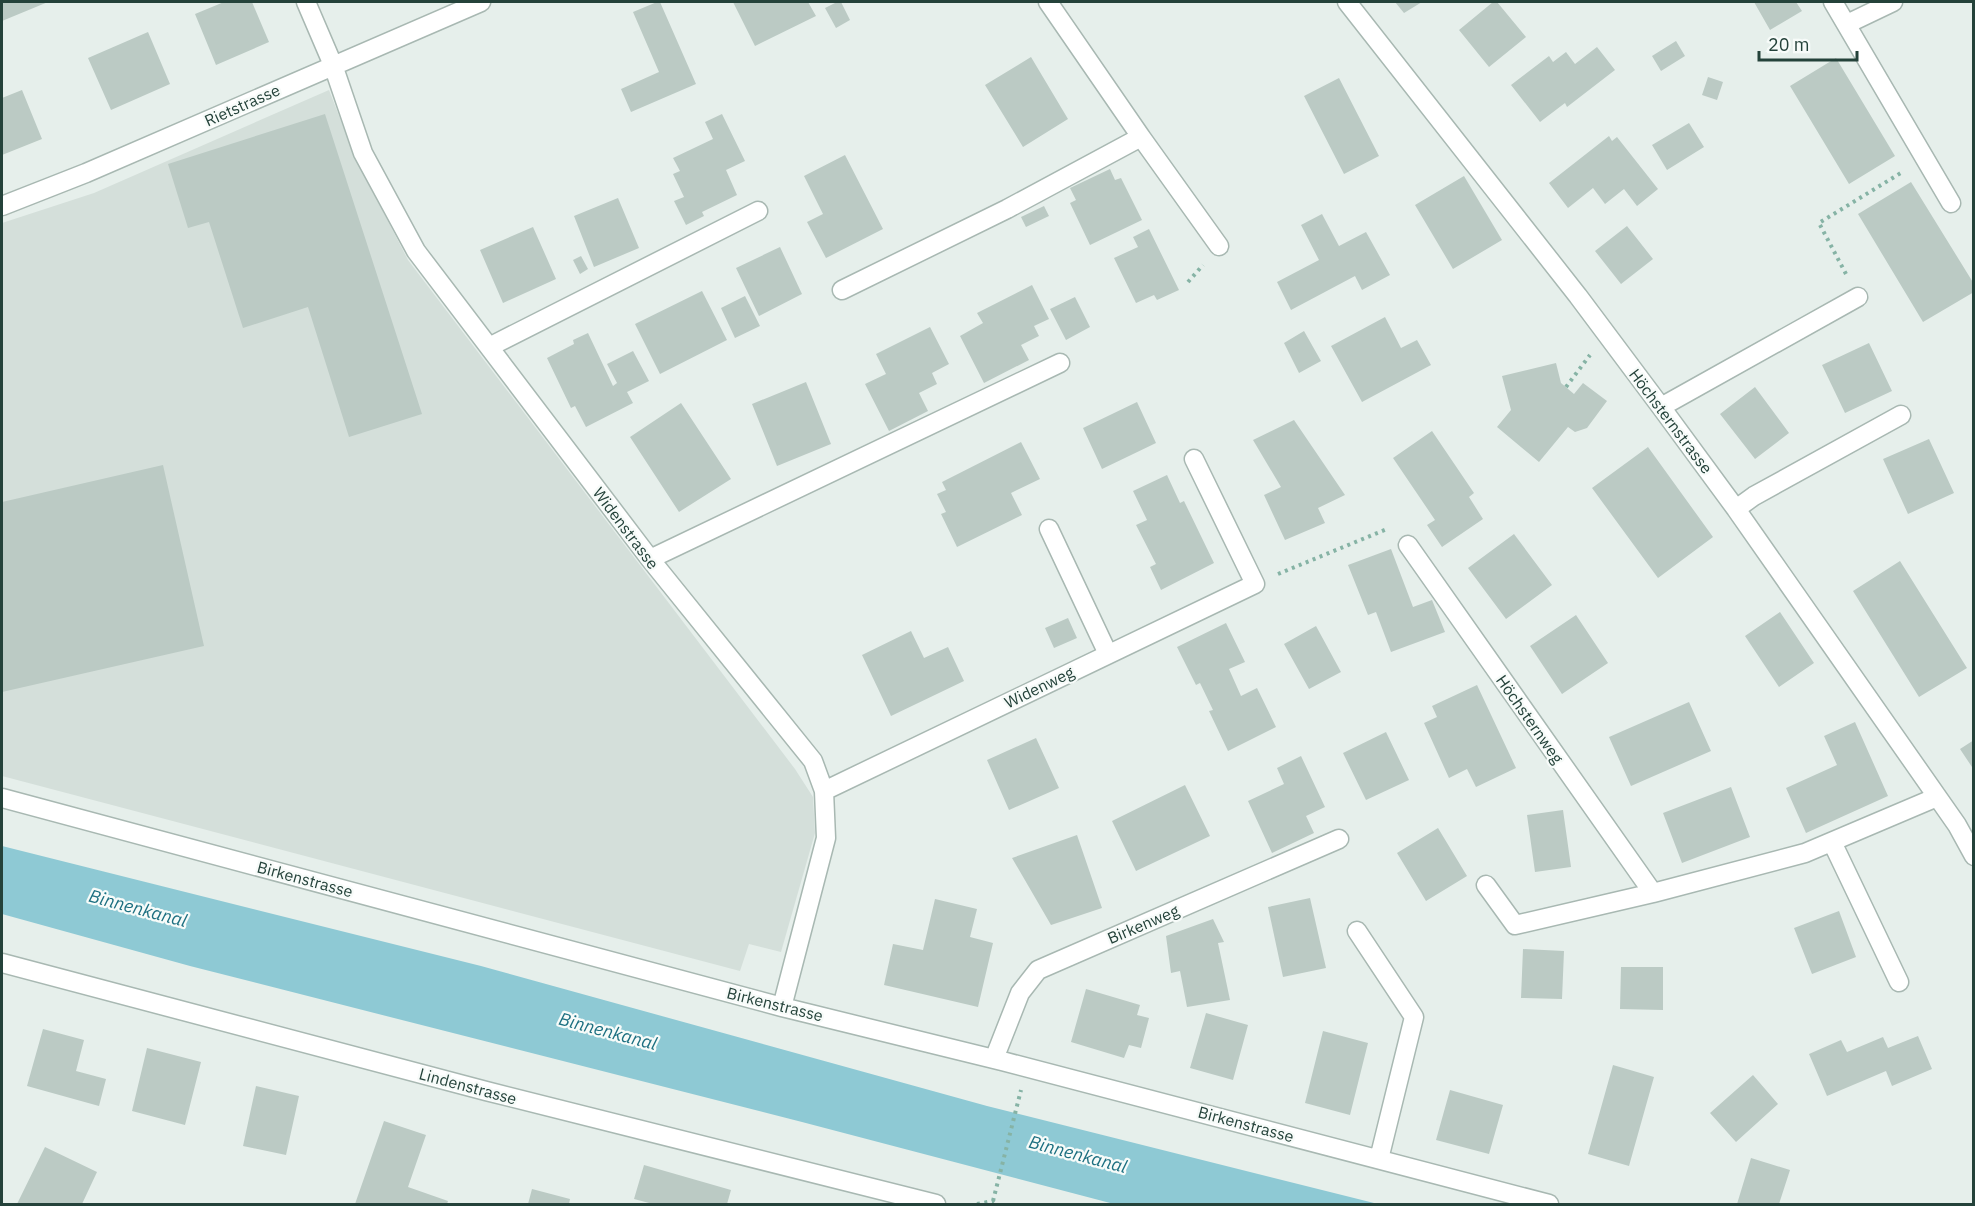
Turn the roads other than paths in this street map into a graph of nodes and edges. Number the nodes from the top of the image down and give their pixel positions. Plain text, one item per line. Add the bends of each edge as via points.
1 (306, 2) edge
2 (481, 2) edge
3 (1048, 2) edge
4 (1347, 2) edge
5 (1833, 2) edge
6 (1893, 2) edge
7 (1846, 24) junction
8 (333, 65) junction
9 (1141, 137) junction
10 (1951, 202) dead end
11 (2, 206) edge
12 (758, 211) dead end
13 (1219, 246) dead end
14 (842, 290) dead end
15 (1858, 297) road end
16 (489, 347) junction
17 (1060, 363) dead end
18 (1661, 407) junction
19 (1901, 415) dead end
20 (1194, 459) dead end
21 (1736, 509) junction
22 (1049, 530) dead end
23 (1408, 545) road end
24 (650, 559) junction
25 (1108, 654) junction
26 (824, 791) junction
27 (1937, 796) junction
28 (2, 798) edge
29 (1965, 822) edge
30 (1339, 839) dead end
31 (1832, 842) junction
32 (1974, 856) edge
33 (1486, 885) dead end
34 (1653, 893) junction
35 (1357, 931) dead end
36 (2, 963) edge
37 (1899, 982) dead end
38 (782, 1007) junction
39 (994, 1059) junction
40 (1379, 1159) junction
41 (936, 1204) edge
42 (1549, 1204) edge

1 - 8 street, Widenstrasse
2 - 8 street, Rietstrasse
3 - 9 street
4 - 18 street, Höchsternstrasse
5 - 7 street
6 - 7 street
7 - 10 street
8 - 11 street, Rietstrasse
8 - 16 street, Widenstrasse via 363,153 416,251
9 - 13 street
9 - 14 street
12 - 16 street
15 - 18 street
16 - 24 street, Widenstrasse
17 - 24 street
18 - 21 street, Höchsternstrasse
19 - 21 street
20 - 25 street, Widenweg via 1255,584
21 - 27 street, Höchsternstrasse
22 - 25 street
23 - 34 street, Höchsternweg
24 - 26 street, Widenstrasse via 813,761
25 - 26 street, Widenweg
26 - 38 street, Widenstrasse via 826,838
27 - 29 street, Höchsternstrasse
27 - 31 street
28 - 38 street, Birkenstrasse
29 - 32 street, Höchsternstrasse
30 - 39 street, Birkenweg via 1038,970 1020,993
31 - 34 street via 1805,853
31 - 37 street
33 - 34 street via 1515,925
35 - 40 street via 1414,1017
36 - 41 street, Lindenstrasse via 486,1091
38 - 39 street, Birkenstrasse
39 - 40 street, Birkenstrasse
40 - 42 street, Birkenstrasse

